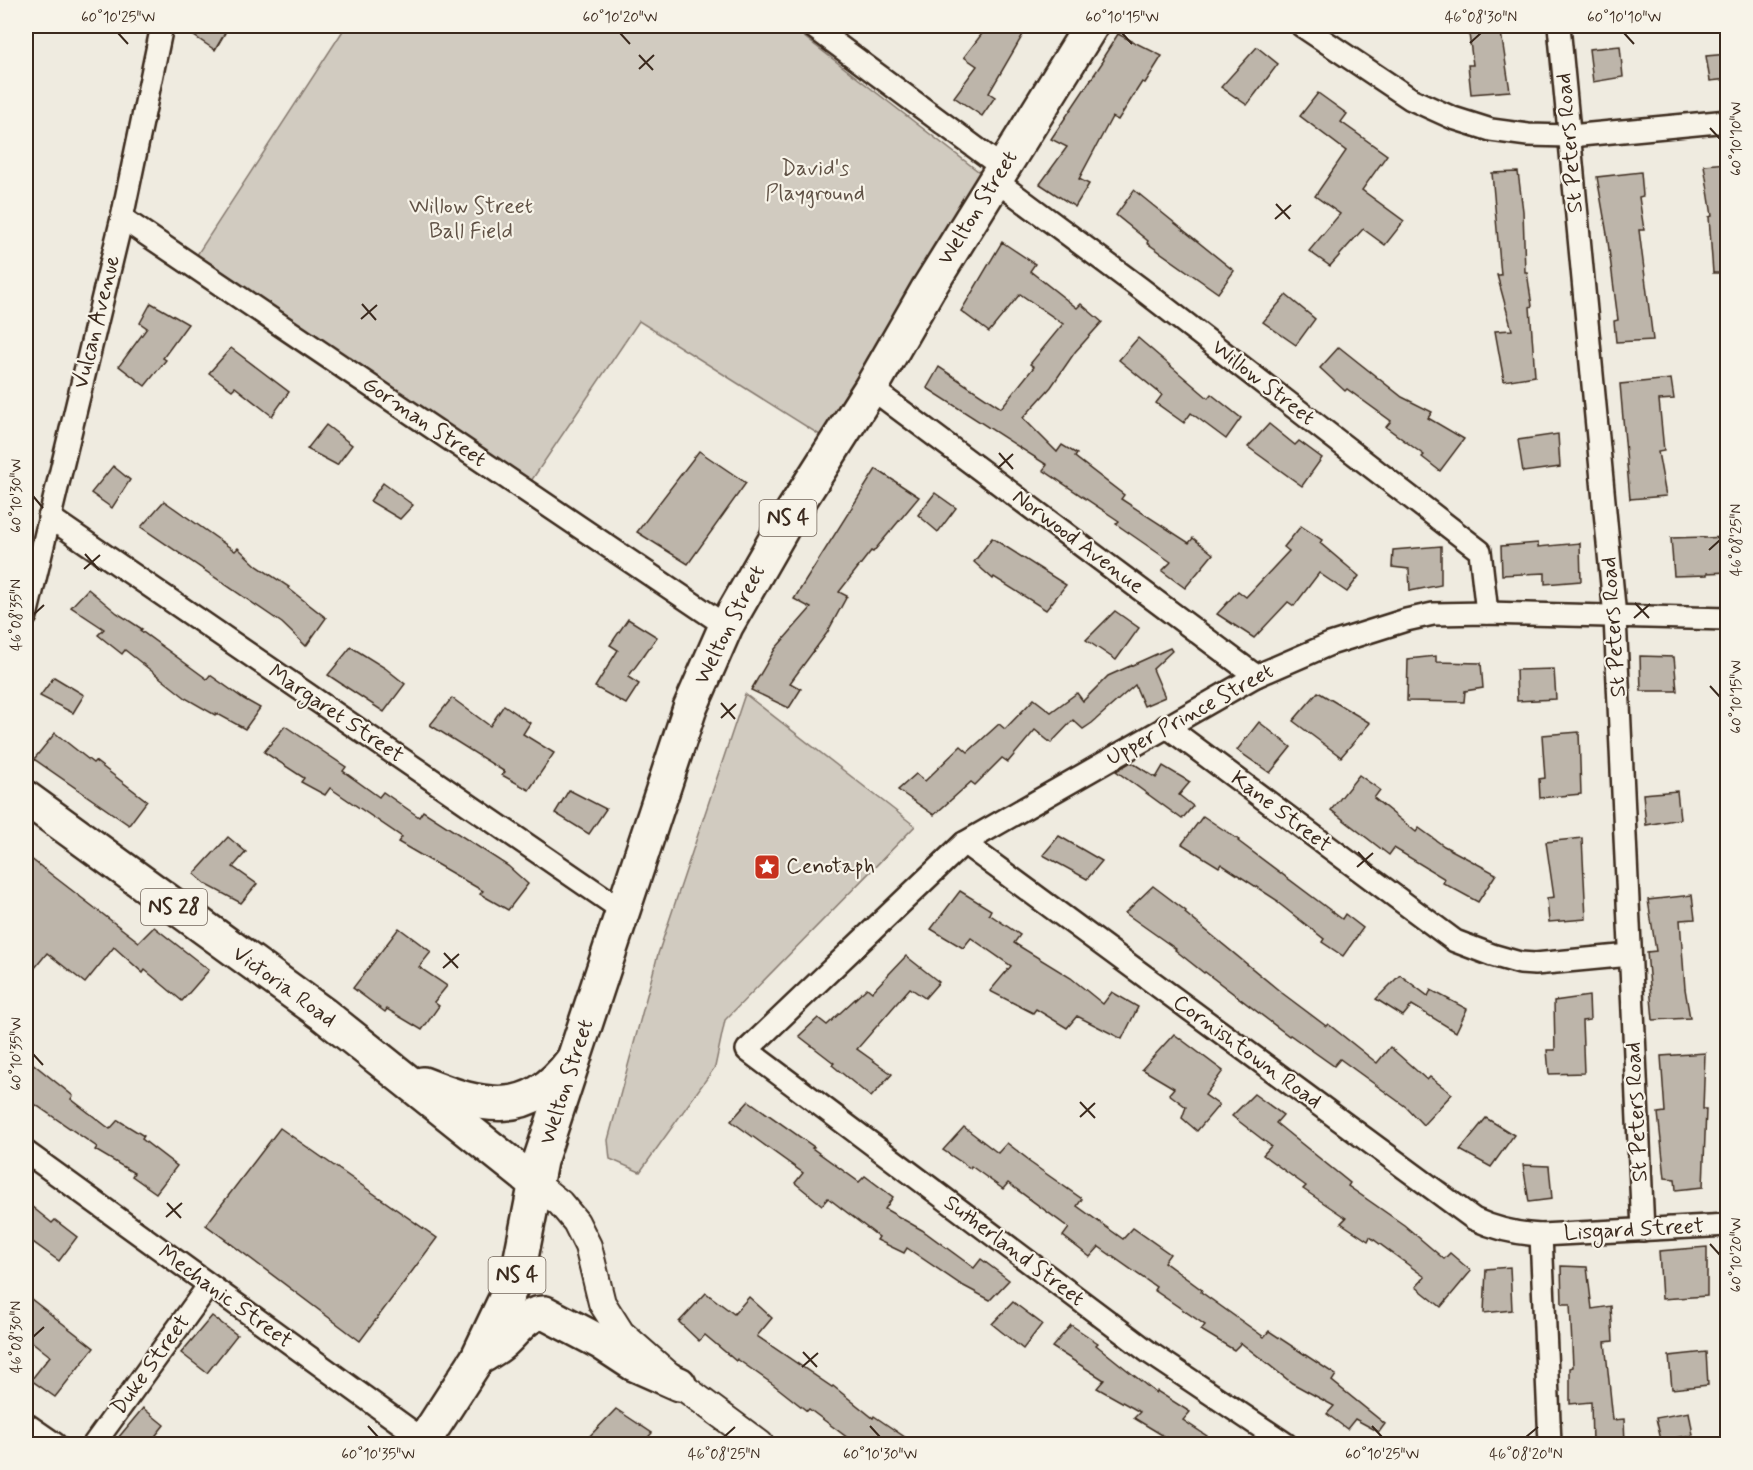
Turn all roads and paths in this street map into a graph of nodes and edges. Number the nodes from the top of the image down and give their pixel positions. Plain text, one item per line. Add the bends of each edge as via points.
1 (162, 26) edge
2 (812, 26) edge
3 (1091, 26) edge
4 (1302, 26) edge
5 (1559, 26) edge
6 (1728, 121) edge
7 (1570, 136) junction
8 (999, 174) junction
9 (122, 218) junction
10 (871, 388) junction
11 (50, 518) junction
12 (1487, 613) junction
13 (26, 616) edge
14 (1615, 617) junction
15 (1728, 619) edge
16 (726, 626) junction
17 (1256, 676) junction
18 (1166, 726) junction
19 (26, 798) edge
20 (964, 843) junction
21 (622, 910) junction
22 (1630, 956) junction
23 (747, 1050) joint
24 (576, 1055) junction
25 (397, 1073) junction
26 (26, 1152) edge
27 (536, 1184) junction
28 (1728, 1226) edge
29 (1642, 1230) junction
30 (1541, 1235) junction
31 (209, 1285) junction
32 (477, 1359) junction
33 (679, 1384) junction
34 (26, 1424) edge
35 (424, 1443) edge
36 (55, 1444) edge
37 (94, 1444) edge
38 (760, 1444) edge
39 (1286, 1444) edge
40 (1550, 1444) edge

1 - 9 street, Vulcan Avenue
2 - 8 street, Willow Street
3 - 8 main road, Welton Street / NS 4
4 - 7 street via 1398,90 1446,115 1508,134
5 - 7 street, St Peters Road
6 - 7 street
7 - 14 street, St Peters Road
8 - 10 main road, Welton Street / NS 4
8 - 12 street, Willow Street via 1480,551
9 - 11 street, Vulcan Avenue
9 - 16 street, Gorman Street
10 - 16 main road, Welton Street / NS 4 via 784,525
10 - 17 street, Norwood Avenue
11 - 13 street, Vulcan Avenue
11 - 21 street, Margaret Street
12 - 14 street, Upper Prince Street
12 - 17 street, Upper Prince Street via 1433,614 1406,620 1330,644
14 - 15 street, Upper Prince Street
14 - 22 street, St Peters Road
16 - 21 main road, Welton Street / NS 4 via 690,708
17 - 18 street, Upper Prince Street
18 - 20 street, Upper Prince Street
18 - 22 street, Kane Street via 1455,941 1520,963
19 - 25 main road, Victoria Road / NS 28 via 323,1014
20 - 23 street, Upper Prince Street
20 - 30 street, Cornishtown Road via 1474,1219 1502,1230
21 - 24 main road, Welton Street / NS 4
22 - 29 street, St Peters Road
23 - 39 street, Sutherland Street via 1150,1353
24 - 25 main road via 548,1087 510,1105 474,1101
24 - 27 main road, Welton Street / NS 4
25 - 27 main road, Victoria Road / NS 28
26 - 31 street, Mechanic Street
27 - 32 main road, NS 4 via 518,1273
27 - 33 street via 576,1222 588,1245 602,1303 621,1333
28 - 29 street, Lisgard Street
29 - 30 street, Lisgard Street
30 - 40 street
31 - 35 street, Mechanic Street
31 - 37 street, Duke Street
32 - 33 main road via 538,1312
32 - 35 main road, NS 4
33 - 38 street
34 - 36 street

